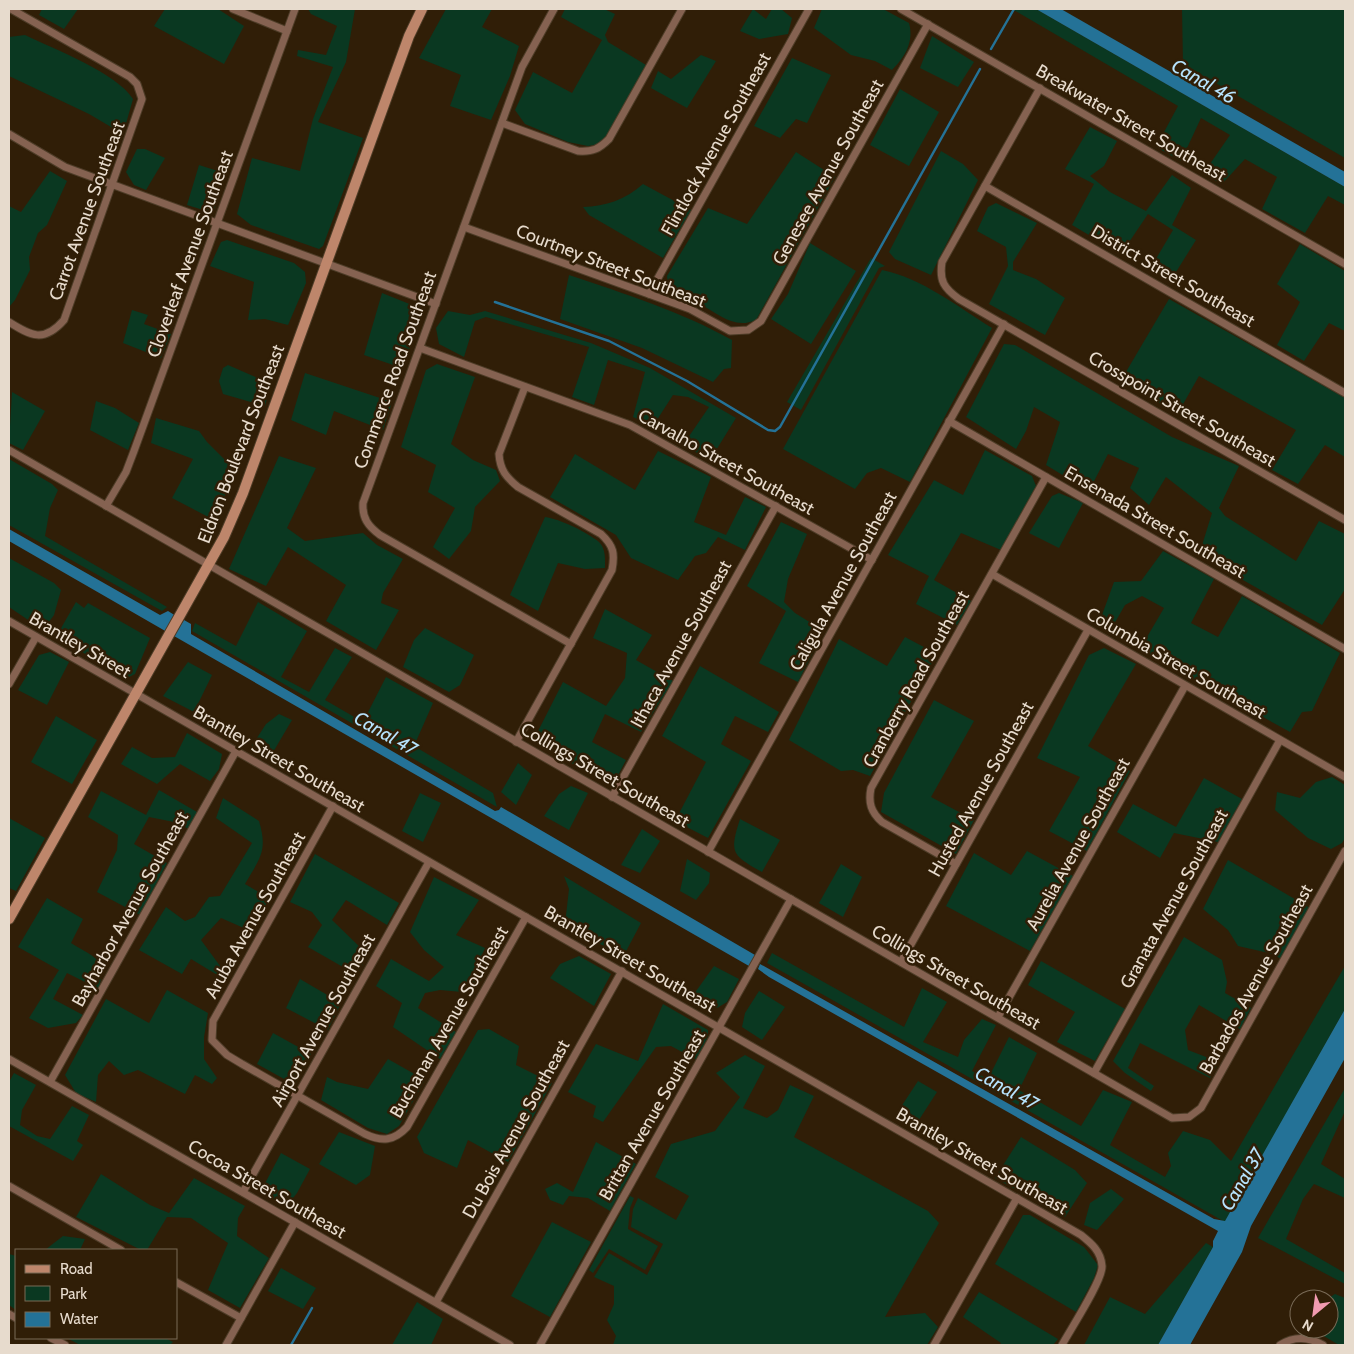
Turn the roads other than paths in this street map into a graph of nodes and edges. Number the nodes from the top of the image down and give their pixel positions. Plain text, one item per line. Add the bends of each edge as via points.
1 (11, 9) edge
2 (233, 9) edge
3 (295, 9) edge
4 (422, 9) edge
5 (554, 9) edge
6 (682, 9) edge
7 (809, 9) edge
8 (901, 9) edge
9 (928, 24) junction
10 (287, 31) junction
11 (1040, 88) junction
12 (502, 123) junction
13 (9, 134) edge
14 (113, 185) junction
15 (985, 186) junction
16 (217, 224) junction
17 (464, 227) junction
18 (327, 263) junction
19 (1345, 264) edge
20 (649, 294) junction
21 (436, 304) junction
22 (9, 322) edge
23 (1004, 324) junction
24 (748, 330) joint
25 (420, 348) junction
26 (525, 387) junction
27 (1345, 393) edge
28 (949, 421) junction
29 (9, 450) edge
30 (1046, 477) junction
31 (106, 506) junction
32 (776, 506) junction
33 (1345, 520) edge
34 (872, 560) junction
35 (210, 565) junction
36 (992, 574) junction
37 (9, 621) edge
38 (1088, 630) junction
39 (36, 637) junction
40 (571, 644) junction
41 (1345, 649) edge
42 (9, 684) edge
43 (1185, 686) junction
44 (136, 695) junction
45 (1280, 740) junction
46 (516, 742) junction
47 (236, 751) junction
48 (1345, 777) edge
49 (612, 797) junction
50 (333, 806) junction
51 (1345, 851) edge
52 (708, 852) junction
53 (429, 862) junction
54 (956, 864) junction
55 (790, 899) junction
56 (526, 917) junction
57 (9, 919) edge
58 (901, 962) junction
59 (622, 971) junction
60 (998, 1017) junction
61 (720, 1028) junction
62 (9, 1059) edge
63 (1094, 1073) junction
64 (50, 1082) junction
65 (298, 1096) junction
66 (1189, 1117) joint
67 (9, 1186) edge
68 (243, 1192) junction
69 (1017, 1198) junction
70 (295, 1222) junction
71 (119, 1249) edge
72 (178, 1283) edge
73 (436, 1302) junction
74 (241, 1318) junction
75 (53, 1339) edge
76 (64, 1345) edge
77 (226, 1345) edge
78 (510, 1345) edge
79 (540, 1345) edge
80 (934, 1345) edge
81 (1062, 1345) edge
82 (1280, 1345) edge
83 (1323, 1345) edge

1 - 14 street, Carrot Avenue Southeast via 130,77 141,91 141,107
2 - 10 street
3 - 10 street, Cloverleaf Avenue Southeast
4 - 18 street, Eldron Boulevard Southeast via 409,36
5 - 12 street, Commerce Road Southeast via 522,67
6 - 12 street via 609,139 601,147 591,152 578,151
7 - 20 street, Flintlock Avenue Southeast
8 - 9 street, Breakwater Street Southeast
9 - 11 street, Breakwater Street Southeast
9 - 24 street, Genesee Avenue Southeast via 761,321
10 - 16 street, Cloverleaf Avenue Southeast
11 - 15 street, Crosspoint Street Southeast
11 - 19 street, Breakwater Street Southeast
12 - 17 street, Commerce Road Southeast
13 - 14 street via 65,167
14 - 16 street
14 - 22 street, Carrot Avenue Southeast via 64,320 47,334 29,334
15 - 23 street, Crosspoint Street Southeast via 942,262 940,275 949,292 959,300
15 - 27 street, District Street Southeast
16 - 18 street
16 - 31 street, Cloverleaf Avenue Southeast via 126,472
17 - 20 street, Courtney Street Southeast
17 - 21 street, Commerce Road Southeast
18 - 21 street
18 - 35 street, Eldron Boulevard Southeast via 243,493
20 - 24 street, Courtney Street Southeast via 690,309 730,331
21 - 25 street, Commerce Road Southeast
23 - 28 street, Caligula Avenue Southeast
23 - 33 street, Crosspoint Street Southeast
25 - 26 street, Carvalho Street Southeast
25 - 40 street, Commerce Road Southeast via 363,503 362,514 369,527 380,535
26 - 32 street, Carvalho Street Southeast via 630,425
26 - 40 street via 499,454 500,466 518,487 601,534 610,542 615,556 612,570
28 - 30 street, Ensenada Street Southeast
28 - 34 street, Caligula Avenue Southeast
29 - 31 street, Collings Street Southeast
30 - 36 street, Cranberry Road Southeast
30 - 41 street, Ensenada Street Southeast
31 - 35 street, Collings Street Southeast
32 - 34 street, Carvalho Street Southeast
32 - 49 street, Ithaca Avenue Southeast
34 - 52 street, Caligula Avenue Southeast
35 - 44 street, Eldron Boulevard Southeast
35 - 46 street, Collings Street Southeast
36 - 38 street, Columbia Street Southeast
36 - 54 street, Cranberry Road Southeast via 871,788 870,796 873,814 882,822
37 - 39 street, Brantley Street
38 - 43 street, Columbia Street Southeast
38 - 54 street, Husted Avenue Southeast
39 - 42 street
39 - 44 street, Brantley Street
40 - 46 street
43 - 45 street, Columbia Street Southeast
43 - 60 street, Aurelia Avenue Southeast
44 - 47 street, Brantley Street Southeast
44 - 57 street, Eldron Boulevard Southeast
45 - 48 street, Columbia Street Southeast
45 - 63 street, Granata Avenue Southeast
46 - 49 street, Collings Street Southeast
47 - 50 street, Brantley Street Southeast
47 - 64 street, Bayharbor Avenue Southeast
49 - 52 street, Collings Street Southeast
50 - 53 street, Brantley Street Southeast
50 - 65 street, Aruba Avenue Southeast via 213,1020 212,1040 227,1055
51 - 66 street, Barbados Avenue Southeast via 1201,1108
52 - 55 street, Collings Street Southeast
53 - 56 street, Brantley Street Southeast
53 - 65 street, Airport Avenue Southeast
54 - 58 street, Husted Avenue Southeast
55 - 58 street, Collings Street Southeast
55 - 61 street, Brittan Avenue Southeast
56 - 59 street, Brantley Street Southeast
56 - 65 street, Buchanan Avenue Southeast via 408,1127 394,1139 378,1140
58 - 60 street, Collings Street Southeast
59 - 61 street, Brantley Street Southeast
59 - 73 street, Du Bois Avenue Southeast
60 - 63 street, Collings Street Southeast
61 - 69 street, Brantley Street Southeast
61 - 79 street, Brittan Avenue Southeast via 687,1081
62 - 64 street, Cocoa Street Southeast
63 - 66 street, Collings Street Southeast via 1172,1118
64 - 68 street, Cocoa Street Southeast
65 - 68 street, Airport Avenue Southeast
67 - 71 street
68 - 70 street, Cocoa Street Southeast
69 - 80 street
69 - 81 street, Brantley Street Southeast via 1081,1234 1096,1248 1101,1259 1098,1280
70 - 73 street, Cocoa Street Southeast
70 - 74 street
72 - 74 street
73 - 78 street, Cocoa Street Southeast
74 - 77 street
75 - 76 street
82 - 83 street via 1298,1338

